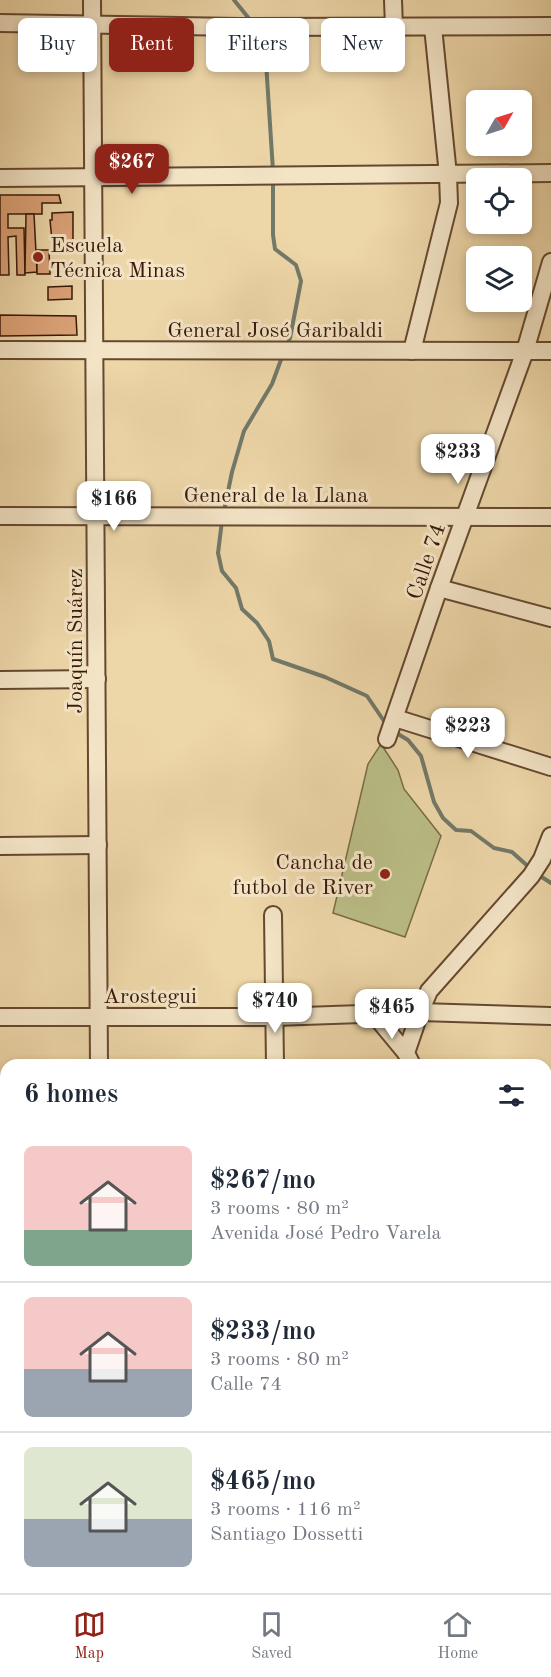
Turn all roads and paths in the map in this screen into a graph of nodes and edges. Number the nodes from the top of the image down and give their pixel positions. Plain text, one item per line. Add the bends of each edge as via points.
1 (92, 0) edge
2 (393, 0) edge
3 (92, 18) edge
4 (394, 18) edge
5 (0, 23) edge
6 (18, 23) edge
7 (97, 25) edge
8 (321, 26) edge
9 (551, 26) edge
10 (405, 27) edge
11 (434, 27) junction
12 (92, 72) edge
13 (551, 173) edge
14 (448, 175) junction
15 (0, 178) edge
16 (93, 178) junction
17 (551, 262) edge
18 (0, 350) edge
19 (94, 351) junction
20 (412, 351) junction
21 (525, 351) junction
22 (551, 351) edge
23 (0, 516) edge
24 (96, 516) junction
25 (464, 517) junction
26 (551, 517) edge
27 (439, 588) junction
28 (551, 618) edge
29 (97, 679) junction
30 (0, 680) edge
31 (551, 767) edge
32 (551, 836) edge
33 (98, 845) junction
34 (0, 846) edge
35 (273, 915) dead end
36 (420, 1012) junction
37 (373, 1013) junction
38 (551, 1016) edge
39 (0, 1017) edge
40 (99, 1017) junction
41 (274, 1017) junction
42 (99, 1059) edge
43 (275, 1059) edge
44 (409, 1059) edge

1 - 3 street, Joaquín Suárez
2 - 4 street
5 - 6 street
7 - 8 street
9 - 11 street
10 - 11 street
11 - 14 street
12 - 16 street, Joaquín Suárez
13 - 14 street
14 - 16 street
14 - 20 street via 449,203
15 - 16 street
16 - 19 street, Joaquín Suárez
17 - 21 street, Calle 74
18 - 19 street, General José Garibaldi
19 - 20 street, General José Garibaldi
19 - 24 street, Joaquín Suárez
20 - 21 street, General José Garibaldi
21 - 22 street, General José Garibaldi
21 - 25 street, Calle 74
23 - 24 street, General de la Llana
24 - 25 street, General de la Llana
24 - 29 street, Joaquín Suárez
25 - 26 street, General de la Llana
25 - 27 street, Calle 74
27 - 28 street
27 - 31 street, Calle 74 via 391,728
29 - 30 street
29 - 33 street, Joaquín Suárez
32 - 36 street via 531,876 429,991
33 - 34 street
33 - 40 street, Joaquín Suárez
35 - 41 street
36 - 37 street, Arostegui
36 - 38 street, Arostegui
36 - 44 street
37 - 41 street, Arostegui
37 - 44 street
39 - 40 street, Arostegui
40 - 41 street, Arostegui
40 - 42 street, Joaquín Suárez
41 - 43 street

